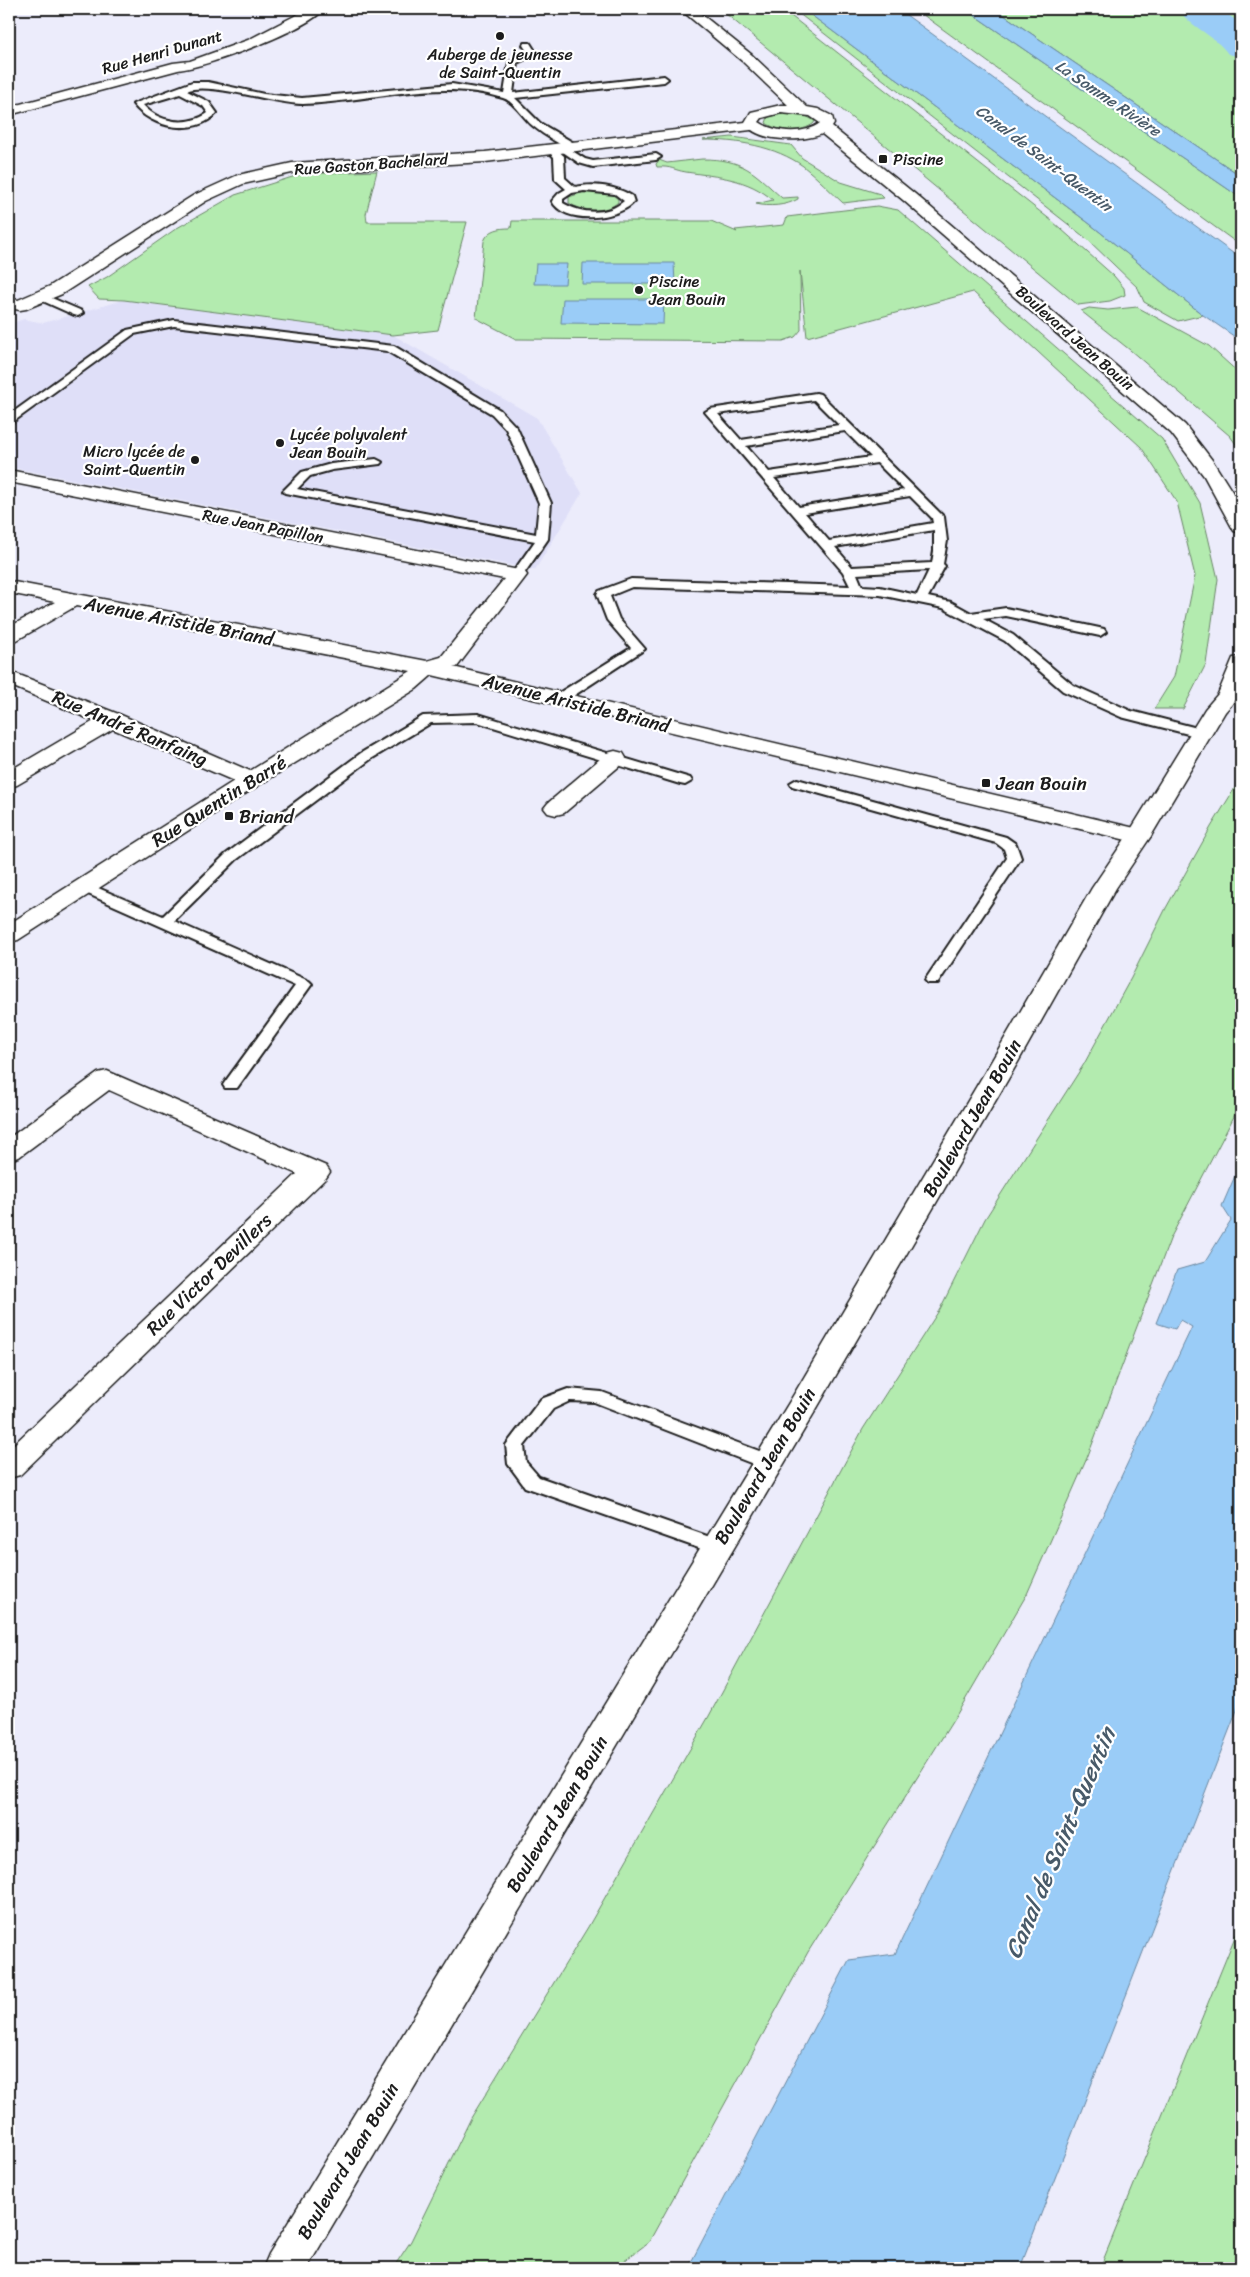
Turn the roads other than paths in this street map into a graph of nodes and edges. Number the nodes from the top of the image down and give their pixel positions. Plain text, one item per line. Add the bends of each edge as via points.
1 (317, 9) edge
2 (687, 9) edge
3 (527, 45) dead end
4 (747, 58) junction
5 (664, 79) dead end
6 (181, 90) junction
7 (508, 96) junction
8 (771, 110) junction
9 (802, 110) junction
10 (9, 111) edge
11 (754, 126) junction
12 (824, 128) junction
13 (796, 134) junction
14 (565, 150) junction
15 (656, 157) dead end
16 (879, 174) junction
17 (574, 190) junction
18 (40, 296) junction
19 (13, 305) edge
20 (78, 313) dead end
21 (9, 420) edge
22 (847, 427) junction
23 (738, 444) junction
24 (880, 459) junction
25 (376, 462) dead end
26 (9, 476) edge
27 (767, 476) junction
28 (913, 492) junction
29 (797, 511) junction
30 (939, 526) junction
31 (1241, 527) edge
32 (542, 538) junction
33 (826, 544) junction
34 (939, 566) junction
35 (849, 571) junction
36 (517, 575) junction
37 (9, 587) edge
38 (858, 590) junction
39 (72, 599) junction
40 (921, 600) junction
41 (970, 617) junction
42 (1100, 632) dead end
43 (9, 635) edge
44 (1241, 663) edge
45 (428, 668) junction
46 (9, 678) edge
47 (559, 699) junction
48 (113, 720) junction
49 (1200, 733) junction
50 (615, 758) junction
51 (9, 780) edge
52 (251, 780) junction
53 (685, 781) dead end
54 (797, 783) dead end
55 (556, 808) dead end
56 (1139, 836) junction
57 (84, 886) junction
58 (164, 922) junction
59 (9, 935) edge
60 (933, 980) dead end
61 (231, 1085) dead end
62 (9, 1152) edge
63 (768, 1462) junction
64 (9, 1467) edge
65 (717, 1547) junction
66 (284, 2268) edge

1 - 10 street, Rue Henri Dunant via 253,43 192,64
2 - 4 street
3 - 7 lane via 533,54 513,62
4 - 8 street
4 - 9 street
5 - 7 lane
6 - 6 lane via 206,104 214,113 198,122 168,123 142,112 137,104
6 - 7 lane via 192,85 208,85 264,98 302,101 452,86
7 - 14 lane
8 - 9 street
8 - 11 street via 753,118
9 - 12 street, Boulevard Jean Bouin via 827,119
11 - 13 street via 775,133
11 - 14 street, Rue Gaston Bachelard
12 - 13 street
12 - 16 street, Boulevard Jean Bouin
13 - 16 street, Boulevard Jean Bouin
14 - 15 lane via 593,164
14 - 17 lane via 559,156 560,179
14 - 18 street, Rue Gaston Bachelard via 485,158 322,165 238,180 200,198 56,290
16 - 31 street, Boulevard Jean Bouin via 1178,429 1215,476
17 - 17 lane via 559,196 557,201 564,209 573,212 608,212 625,207 629,202 625,194 612,190 596,187
18 - 19 street, Rue Gaston Bachelard
18 - 20 lane
21 - 32 lane via 131,332 174,323 390,348 496,412 511,428 545,503
22 - 23 lane
22 - 23 lane via 816,396 710,412
22 - 24 lane
23 - 27 lane
24 - 27 lane
24 - 28 lane
25 - 32 lane via 331,467 306,474 289,491
26 - 36 street, Rue Jean Papillon
27 - 29 lane
28 - 29 lane
28 - 30 lane via 938,517
29 - 33 lane
30 - 33 lane
30 - 34 lane via 942,535
32 - 36 lane
33 - 35 lane
34 - 35 lane
34 - 40 lane
35 - 38 lane
36 - 45 street via 449,662
37 - 39 street, Avenue Aristide Briand
38 - 40 lane
38 - 47 lane via 631,583 603,594 613,620 639,649
39 - 43 street
39 - 45 street, Avenue Aristide Briand
40 - 41 lane via 947,605
41 - 42 lane via 1006,612
41 - 49 lane via 1010,638 1068,688 1126,714
44 - 49 street, Boulevard Jean Bouin via 1228,696
45 - 47 street, Avenue Aristide Briand
45 - 52 street, Rue Quentin Barré via 408,684
46 - 48 street, Rue André Ranfaing
47 - 56 street, Avenue Aristide Briand
48 - 51 street
48 - 52 street, Rue André Ranfaing
49 - 56 street, Boulevard Jean Bouin
50 - 53 lane
50 - 55 street
50 - 58 lane via 478,718 428,719 366,756 289,812 231,857
52 - 57 street, Rue Quentin Barré
54 - 60 lane via 1001,840 1011,847 1014,858
56 - 63 street, Boulevard Jean Bouin via 1104,888 921,1206
57 - 58 lane
57 - 59 street, Rue Quentin Barré
58 - 61 lane via 304,984
62 - 64 street, Rue Victor Devillers via 107,1079 316,1172
63 - 65 street, Boulevard Jean Bouin
63 - 65 lane via 596,1396 568,1395 546,1404 516,1445 517,1464 532,1482
65 - 66 street, Boulevard Jean Bouin

